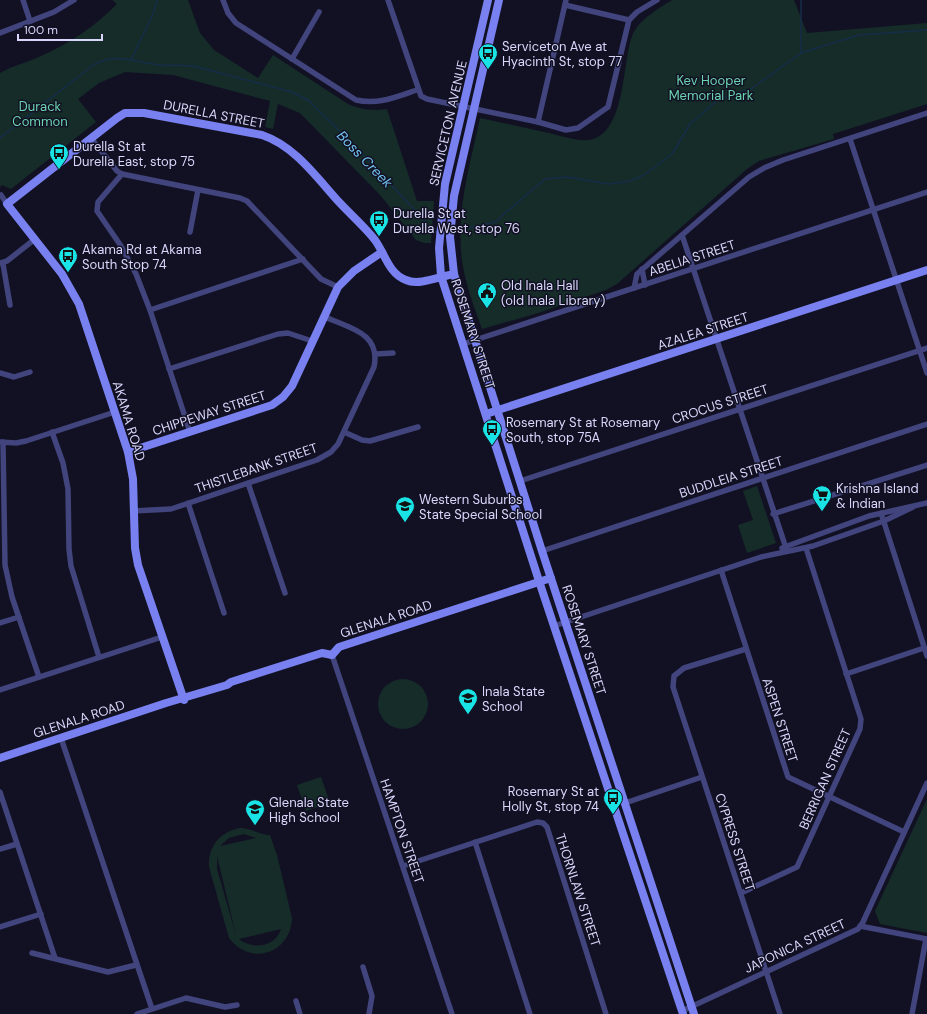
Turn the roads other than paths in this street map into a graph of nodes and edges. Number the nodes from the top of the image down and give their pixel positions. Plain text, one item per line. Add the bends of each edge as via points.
1 (23, 0) edge
2 (74, 0) edge
3 (223, 0) edge
4 (388, 0) edge
5 (488, 0) edge
6 (499, 0) edge
7 (657, 0) edge
8 (565, 2) edge
9 (319, 12) dead end
10 (630, 20) junction
11 (30, 21) junction
12 (0, 33) edge
13 (292, 59) junction
14 (418, 90) junction
15 (464, 107) junction
16 (474, 108) junction
17 (927, 113) edge
18 (538, 122) junction
19 (91, 138) junction
20 (850, 139) junction
21 (122, 174) junction
22 (198, 190) junction
23 (927, 192) edge
24 (1, 195) edge
25 (7, 204) junction
26 (874, 210) junction
27 (190, 232) dead end
28 (682, 235) junction
29 (35, 239) junction
30 (382, 252) junction
31 (302, 259) junction
32 (1, 263) edge
33 (642, 269) junction
34 (693, 269) junction
35 (927, 270) edge
36 (454, 274) junction
37 (441, 276) junction
38 (896, 280) junction
39 (645, 285) junction
40 (338, 287) junction
41 (634, 288) junction
42 (10, 305) dead end
43 (150, 310) junction
44 (325, 317) junction
45 (716, 339) junction
46 (475, 340) junction
47 (312, 341) junction
48 (463, 344) junction
49 (927, 348) edge
50 (920, 351) junction
51 (393, 353) dead end
52 (376, 354) junction
53 (169, 369) junction
54 (0, 372) edge
55 (30, 372) dead end
56 (927, 373) edge
57 (739, 409) junction
58 (498, 410) junction
59 (115, 412) junction
60 (486, 414) junction
61 (927, 424) edge
62 (418, 427) dead end
63 (52, 432) junction
64 (190, 432) junction
65 (344, 432) junction
66 (1, 442) edge
67 (128, 452) junction
68 (927, 465) edge
69 (762, 479) junction
70 (520, 481) junction
71 (248, 483) junction
72 (2, 499) edge
73 (188, 503) junction
74 (927, 503) edge
75 (913, 507) junction
76 (133, 511) junction
77 (881, 513) junction
78 (773, 514) junction
79 (884, 521) junction
80 (806, 548) junction
81 (785, 549) junction
82 (542, 550) junction
83 (2, 555) edge
84 (721, 570) junction
85 (551, 578) junction
86 (539, 581) junction
87 (285, 593) dead end
88 (224, 613) dead end
89 (19, 617) junction
90 (566, 622) junction
91 (0, 623) edge
92 (554, 626) junction
93 (162, 637) junction
94 (924, 648) junction
95 (746, 649) junction
96 (332, 655) junction
97 (927, 656) edge
98 (100, 657) junction
99 (846, 674) junction
100 (39, 677) junction
101 (0, 690) edge
102 (183, 698) junction
103 (61, 738) junction
104 (0, 758) edge
105 (702, 777) junction
106 (927, 783) edge
107 (0, 792) edge
108 (830, 796) junction
109 (625, 803) junction
110 (904, 832) junction
111 (475, 842) junction
112 (17, 844) junction
113 (0, 849) edge
114 (403, 866) junction
115 (741, 892) junction
116 (41, 914) junction
117 (860, 926) junction
118 (0, 927) edge
119 (927, 939) edge
120 (32, 953) dead end
121 (55, 958) junction
122 (136, 965) junction
123 (363, 967) dead end
124 (766, 972) junction
125 (296, 1001) dead end
126 (237, 1005) dead end
127 (152, 1009) junction
128 (693, 1010) edge
129 (683, 1013) edge
130 (137, 1014) edge
131 (300, 1014) edge
132 (369, 1014) edge
133 (452, 1014) edge
134 (530, 1014) edge
135 (606, 1014) edge
136 (780, 1014) edge
137 (912, 1014) edge

1 - 11 street
2 - 11 street via 54,12
3 - 13 street via 228,13 236,23
4 - 14 street
5 - 15 street, SERVICETON AVENUE
6 - 16 street, SERVICETON AVENUE
7 - 10 street via 636,12
8 - 10 street
8 - 18 street
9 - 13 street
10 - 18 street via 610,103 606,110 572,130
11 - 12 street
13 - 14 street via 356,100 368,103
14 - 15 street via 426,99
15 - 16 street
15 - 37 street, SERVICETON AVENUE via 445,184 440,237
16 - 18 street
16 - 36 street, SERVICETON AVENUE via 454,196 450,237
17 - 20 street
19 - 21 street
19 - 25 street, DURELLA STREET
19 - 30 street, DURELLA STREET via 125,113 133,112 270,138 294,154 375,240
20 - 26 street
20 - 28 street via 764,168 749,177
21 - 22 street
21 - 43 street via 98,202 97,211 129,260
22 - 27 street
22 - 31 street via 240,198 247,202
23 - 26 street, ABELIA STREET
24 - 25 street, AKAMA ROAD
25 - 29 street, AKAMA ROAD
26 - 34 street, ABELIA STREET
26 - 38 street
28 - 33 street
28 - 34 street
29 - 32 street
29 - 59 street, AKAMA ROAD via 62,274 79,304
30 - 37 street, DURELLA STREET via 392,270 407,281 416,282
30 - 40 street, CHIPPEWAY STREET via 354,271
31 - 40 street via 321,279
31 - 43 street
32 - 42 street
33 - 39 street
33 - 41 street via 637,274
34 - 39 street, ABELIA STREET
34 - 45 street
35 - 38 street, AZALEA STREET
36 - 37 street, DURELLA STREET
36 - 46 street, ROSEMARY STREET
37 - 48 street, ROSEMARY STREET
38 - 45 street, AZALEA STREET
38 - 50 street
39 - 41 street, ABELIA STREET
40 - 44 street, CHIPPEWAY STREET
41 - 46 street, ABELIA STREET
43 - 53 street
44 - 47 street, CHIPPEWAY STREET
44 - 52 street via 365,336
45 - 57 street
45 - 58 street, AZALEA STREET
46 - 48 street, ABELIA STREET
46 - 58 street, ROSEMARY STREET
47 - 53 street via 288,333 278,334
47 - 64 street, CHIPPEWAY STREET via 292,386 284,397 272,405
48 - 60 street, ROSEMARY STREET
49 - 50 street, CROCUS STREET
50 - 56 street
50 - 57 street, CROCUS STREET
51 - 52 street
52 - 65 street, THISTLEBANK STREET via 374,367
53 - 64 street
54 - 55 street via 14,377
57 - 69 street
57 - 70 street, CROCUS STREET
58 - 60 street, AZALEA STREET
58 - 70 street, ROSEMARY STREET
59 - 63 street
59 - 67 street, AKAMA ROAD
60 - 86 street, ROSEMARY STREET
61 - 69 street, BUDDLEIA STREET
62 - 65 street via 370,441
63 - 66 street via 26,441
63 - 98 street via 63,463 68,489 71,566
64 - 67 street, CHIPPEWAY STREET
65 - 71 street, THISTLEBANK STREET via 338,444 324,457
66 - 72 street
67 - 76 street, AKAMA ROAD via 133,479
68 - 78 street
69 - 78 street
69 - 82 street, BUDDLEIA STREET
70 - 82 street, ROSEMARY STREET
71 - 73 street, THISTLEBANK STREET
71 - 87 street
72 - 83 street
73 - 76 street, THISTLEBANK STREET via 161,510
73 - 88 street
74 - 75 street
75 - 77 street
75 - 79 street
76 - 93 street, AKAMA ROAD via 138,565
77 - 79 street
77 - 81 street
78 - 81 street
79 - 80 street
79 - 94 street
80 - 81 street
80 - 99 street, BERRIGAN STREET
81 - 84 street
82 - 85 street, ROSEMARY STREET
83 - 89 street
84 - 90 street
84 - 95 street, ASPEN STREET
85 - 86 street, GLENALA ROAD
85 - 90 street, ROSEMARY STREET
86 - 92 street, ROSEMARY STREET
86 - 96 street, GLENALA ROAD via 339,647
89 - 91 street
89 - 100 street
90 - 92 street
90 - 109 street, ROSEMARY STREET
92 - 129 street, ROSEMARY STREET
93 - 98 street
93 - 102 street, AKAMA ROAD
94 - 97 street
94 - 99 street
95 - 105 street, CYPRESS STREET via 684,668 674,676 673,687
95 - 108 street, ASPEN STREET via 788,777
96 - 102 street, GLENALA ROAD via 322,653 231,682 225,681
96 - 114 street, HAMPTON STREET
98 - 100 street
99 - 108 street, BERRIGAN STREET via 861,719 860,729
100 - 101 street
102 - 103 street, GLENALA ROAD
103 - 104 street, GLENALA ROAD
103 - 122 street
105 - 109 street
105 - 115 street, CYPRESS STREET
106 - 110 street, JAPONICA STREET
107 - 112 street
108 - 110 street, ASPEN STREET
108 - 115 street, BERRIGAN STREET via 798,867
109 - 128 street, ROSEMARY STREET
110 - 117 street, JAPONICA STREET
111 - 114 street, THORNLAW STREET
111 - 134 street
111 - 135 street, THORNLAW STREET via 543,822
112 - 113 street
112 - 116 street
114 - 133 street, HAMPTON STREET
115 - 124 street, CYPRESS STREET
116 - 118 street
116 - 121 street
117 - 119 street
117 - 124 street, JAPONICA STREET via 849,934
119 - 137 street
120 - 121 street
121 - 122 street via 108,972
122 - 127 street
123 - 132 street via 372,996
124 - 128 street, JAPONICA STREET
124 - 136 street, CYPRESS STREET
125 - 131 street
126 - 127 street via 225,1007 186,998
127 - 130 street
128 - 129 street, JAPONICA STREET

